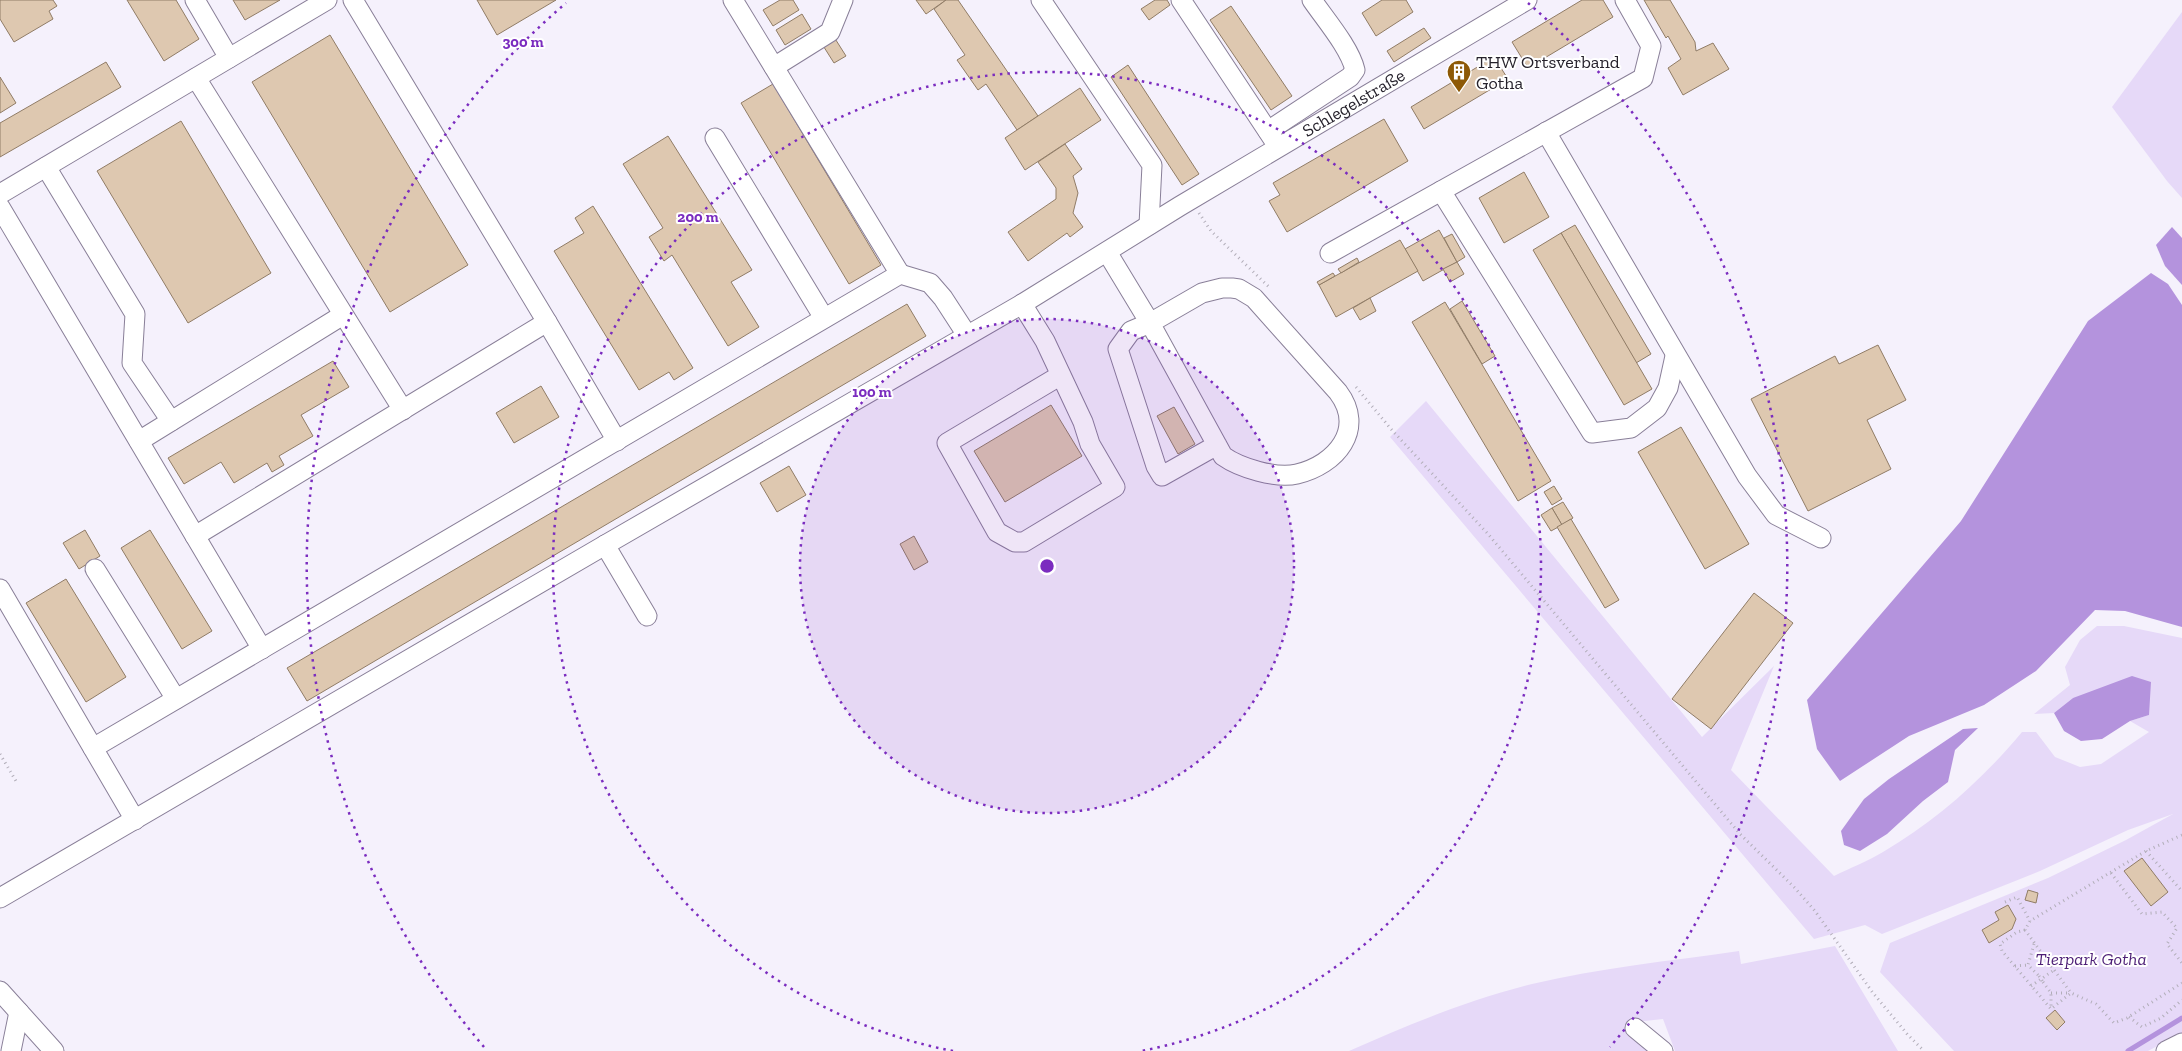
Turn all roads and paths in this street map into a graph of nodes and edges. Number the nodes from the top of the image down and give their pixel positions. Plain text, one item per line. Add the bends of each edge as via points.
1 (196, 0) edge
2 (328, 0) edge
3 (352, 0) edge
4 (733, 0) edge
5 (843, 0) edge
6 (1041, 0) edge
7 (1181, 0) edge
8 (1312, 0) edge
9 (1526, 0) edge
10 (1625, 0) edge
11 (229, 58) junction
12 (774, 67) junction
13 (196, 78) junction
14 (1268, 131) junction
15 (1546, 132) junction
16 (714, 138) dead end
17 (1279, 147) junction
18 (46, 167) junction
19 (1441, 191) junction
20 (0, 194) edge
21 (1185, 203) junction
22 (0, 207) edge
23 (1149, 225) junction
24 (1107, 252) junction
25 (1330, 253) dead end
26 (900, 274) junction
27 (1271, 288) dead end
28 (1022, 304) junction
29 (343, 315) junction
30 (824, 318) junction
31 (547, 322) junction
32 (1150, 323) junction
33 (967, 335) junction
34 (1675, 356) junction
35 (1061, 375) junction
36 (1351, 381) dead end
37 (403, 410) junction
38 (171, 421) junction
39 (139, 441) junction
40 (617, 441) junction
41 (1217, 445) junction
42 (195, 536) junction
43 (1821, 538) dead end
44 (605, 545) junction
45 (95, 569) dead end
46 (0, 589) edge
47 (647, 616) dead end
48 (262, 649) junction
49 (176, 699) junction
50 (93, 748) junction
51 (0, 754) edge
52 (16, 781) dead end
53 (135, 820) junction
54 (2182, 835) edge
55 (2146, 851) junction
56 (2111, 873) junction
57 (2182, 891) edge
58 (0, 898) edge
59 (2005, 902) dead end
60 (2030, 921) junction
61 (2025, 930) junction
62 (2034, 943) junction
63 (2182, 963) edge
64 (2028, 965) junction
65 (2014, 966) junction
66 (2054, 970) junction
67 (2182, 983) edge
68 (2031, 986) junction
69 (0, 991) edge
70 (2071, 992) junction
71 (2051, 993) junction
72 (2182, 1000) edge
73 (2051, 1009) junction
74 (19, 1012) junction
75 (2129, 1017) junction
76 (1635, 1028) dead end
77 (2182, 1043) edge
78 (11, 1051) edge
79 (54, 1051) edge
80 (1663, 1051) edge
81 (1924, 1051) edge
82 (2166, 1051) edge

1 - 11 street
2 - 11 street
3 - 31 street
4 - 12 street
5 - 12 street via 830,32
6 - 23 street via 1152,165
7 - 14 street
8 - 14 street via 1355,70 1350,78
9 - 17 street, Schlegelstraße
10 - 15 street via 1652,46 1643,78
11 - 13 street
12 - 26 street
13 - 18 street
13 - 29 street
14 - 17 street
15 - 19 street
15 - 34 street
16 - 30 street
17 - 21 street, Schlegelstraße
18 - 20 street
18 - 38 street via 135,314 132,363
19 - 25 street
19 - 34 street via 1592,433 1631,428 1658,408 1668,388
21 - 23 street, Schlegelstraße
21 - 27 path
22 - 39 street
23 - 24 street, Schlegelstraße
24 - 28 street, Schlegelstraße
24 - 32 street
26 - 30 street
26 - 33 street via 930,283
28 - 33 street, Schlegelstraße
28 - 35 street
29 - 37 street
29 - 38 street
30 - 40 street
31 - 37 street
31 - 40 street
32 - 41 street
32 - 41 street via 1131,331 1118,349 1156,466 1162,476
32 - 41 street via 1202,293 1222,288 1239,289 1254,298 1345,401 1348,430 1342,447 1335,455 1296,475 1262,473 1234,464
33 - 44 street, Schlegelstraße
34 - 43 street via 1747,476 1776,515
35 - 35 street via 1090,444 1115,487 1024,542 1015,542 997,532 947,443
36 - 81 path via 1390,429 1488,534 1740,834 1815,911 1873,992
37 - 42 street
38 - 39 street
39 - 42 street
40 - 48 street
42 - 48 street
44 - 47 street
44 - 53 street, Schlegelstraße
45 - 49 street
46 - 50 street
48 - 49 street
49 - 50 street
50 - 53 street
51 - 52 path
53 - 58 street, Schlegelstraße
54 - 55 path
55 - 56 path
55 - 57 path
56 - 60 path
56 - 63 path via 2142,914 2162,912 2177,928 2167,944
59 - 60 path via 2016,897
60 - 61 path
61 - 62 path
61 - 65 path via 2000,944
62 - 64 path
62 - 66 path
64 - 65 path
64 - 71 path, bridge
65 - 68 path
66 - 68 path
66 - 70 path
67 - 75 path
68 - 73 path
69 - 74 street
70 - 71 path
70 - 73 path
70 - 75 path via 2096,1004 2114,1024
71 - 73 path
72 - 75 path via 2161,1018 2142,1027
74 - 78 street
74 - 79 street
76 - 80 street
77 - 82 street

